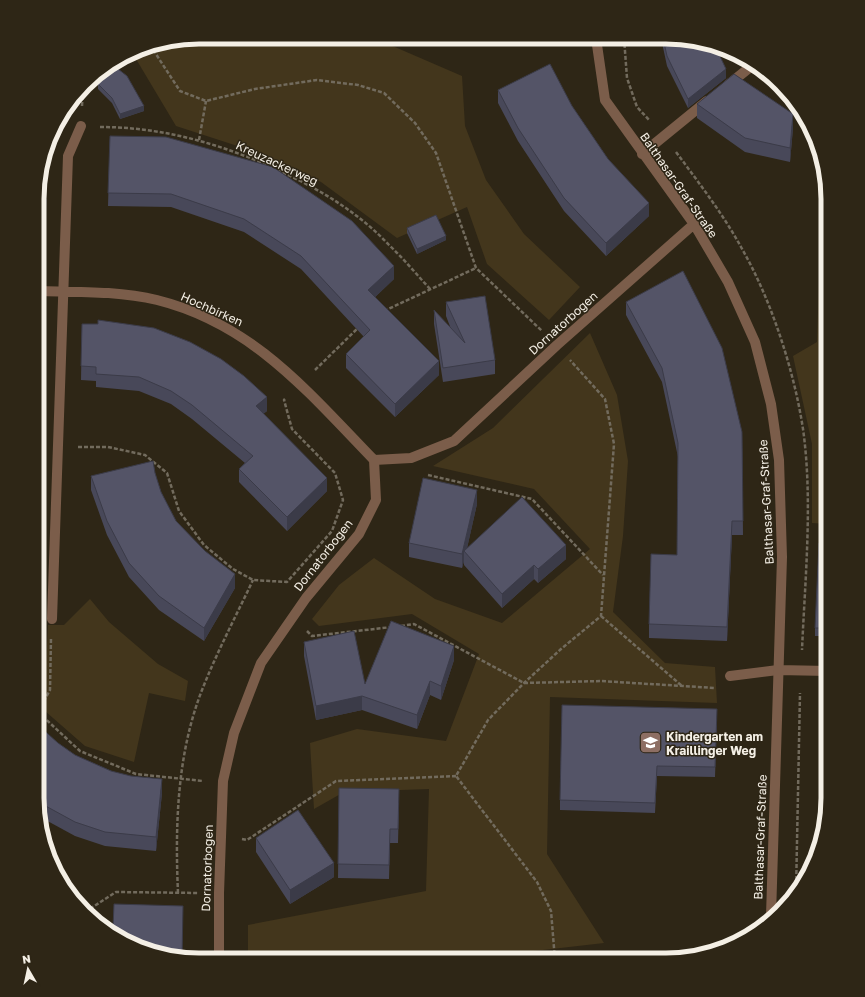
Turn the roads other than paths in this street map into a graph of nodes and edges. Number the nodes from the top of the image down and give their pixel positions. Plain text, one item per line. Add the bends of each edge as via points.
1 (597, 44) edge
2 (749, 68) edge
3 (81, 126) road end
4 (642, 154) junction
5 (694, 224) junction
6 (44, 291) edge
7 (64, 292) junction
8 (374, 460) junction
9 (52, 619) road end
10 (778, 670) junction
11 (821, 671) edge
12 (730, 676) dead end
13 (771, 911) edge
14 (219, 953) edge

1 - 4 street, Balthasar-Graf-Straße via 605,100
2 - 4 street
3 - 7 street via 68,156
4 - 5 street, Balthasar-Graf-Straße
5 - 8 street, Dornatorbogen via 557,345 454,441 411,458
5 - 10 street, Balthasar-Graf-Straße via 728,282 755,342 771,404 779,460 782,557
6 - 7 street, Hochbirken
7 - 8 street, Hochbirken via 117,294 156,300 188,309 231,329 277,362
7 - 9 street
8 - 14 street, Dornatorbogen via 376,500 359,534 290,619 261,662 234,733 223,782
10 - 11 street
10 - 12 street
10 - 13 street, Balthasar-Graf-Straße

